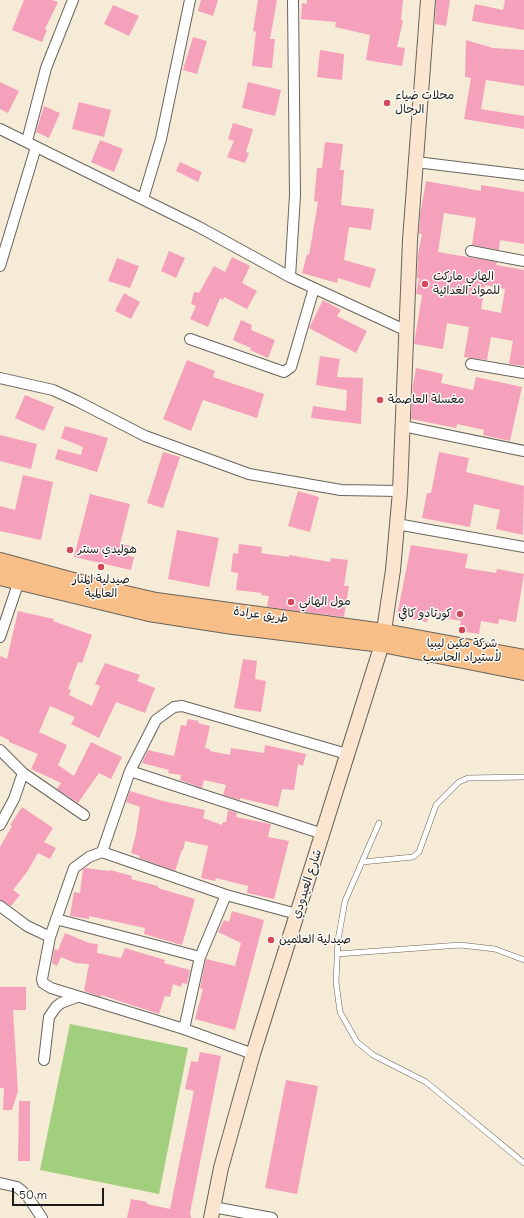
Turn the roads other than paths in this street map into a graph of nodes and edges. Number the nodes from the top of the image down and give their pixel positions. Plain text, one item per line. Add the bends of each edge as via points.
1 (73, 0) edge
2 (190, 0) edge
3 (293, 0) edge
4 (428, 0) edge
5 (0, 129) edge
6 (32, 144) junction
7 (416, 162) junction
8 (524, 175) edge
9 (142, 199) junction
10 (471, 251) dead end
11 (524, 261) edge
12 (0, 266) edge
13 (290, 277) junction
14 (314, 288) junction
15 (407, 331) junction
16 (190, 339) dead end
17 (471, 364) dead end
18 (524, 373) edge
19 (0, 378) edge
20 (403, 426) junction
21 (524, 451) edge
22 (400, 491) junction
23 (397, 524) junction
24 (524, 547) edge
25 (0, 561) edge
26 (0, 577) edge
27 (19, 582) junction
28 (0, 637) edge
29 (383, 638) junction
30 (524, 658) edge
31 (524, 672) edge
32 (0, 750) edge
33 (347, 754) junction
34 (130, 771) junction
35 (23, 773) junction
36 (524, 777) edge
37 (84, 815) dead end
38 (379, 824) dead end
39 (0, 825) edge
40 (323, 834) junction
41 (102, 852) junction
42 (362, 862) junction
43 (226, 895) junction
44 (0, 906) edge
45 (297, 914) junction
46 (56, 918) junction
47 (50, 937) junction
48 (337, 954) junction
49 (200, 957) junction
50 (524, 960) edge
51 (77, 997) junction
52 (184, 1029) junction
53 (253, 1054) junction
54 (44, 1060) dead end
55 (524, 1164) edge
56 (0, 1183) edge
57 (212, 1212) edge
58 (42, 1218) edge
59 (272, 1218) edge

1 - 6 street via 46,68
2 - 9 street via 161,139
3 - 13 street via 295,195
4 - 7 street, شارع العيدودي
5 - 6 street
6 - 9 street
6 - 12 street
7 - 8 street
7 - 15 street, شارع العيدودي
9 - 13 street
10 - 11 street
13 - 14 street
14 - 15 street
14 - 16 street via 291,366 284,372
15 - 20 street, شارع العيدودي
17 - 18 street
19 - 22 street via 53,390 145,436 249,474 342,490
20 - 21 street
20 - 22 street, شارع العيدودي
22 - 23 street, شارع العيدودي
23 - 24 street
23 - 29 street, شارع العيدودي
25 - 29 main road, طريق عرادة via 156,601
26 - 27 main road, طريق عرادة
27 - 28 street
27 - 29 main road, طريق عرادة via 149,613 232,626
29 - 30 main road, طريق عرادة
29 - 31 main road, طريق عرادة
29 - 33 street, شارع العيدودي
32 - 35 street
33 - 34 street via 182,706 174,707 156,720
33 - 40 street, شارع العيدودي
34 - 40 street
34 - 41 street
35 - 37 street
35 - 39 street via 14,799
36 - 42 lane via 468,778 459,782 436,805 419,852 413,857
38 - 42 lane
40 - 45 street, شارع العيدودي
41 - 43 street
41 - 46 street via 89,857 74,868
42 - 48 lane via 345,901
43 - 45 street
43 - 49 street
44 - 47 street via 27,926
45 - 53 street, شارع العيدودي
46 - 47 street
46 - 49 street
47 - 51 street via 42,979 54,990
48 - 50 lane via 460,945 496,949
48 - 55 lane via 336,982 340,1012 357,1042 373,1056 426,1082
49 - 52 street
51 - 52 street
51 - 54 street via 61,1003 49,1017
52 - 53 street
53 - 57 street, شارع العيدودي via 221,1168
56 - 58 street via 17,1187 22,1191
57 - 59 street

